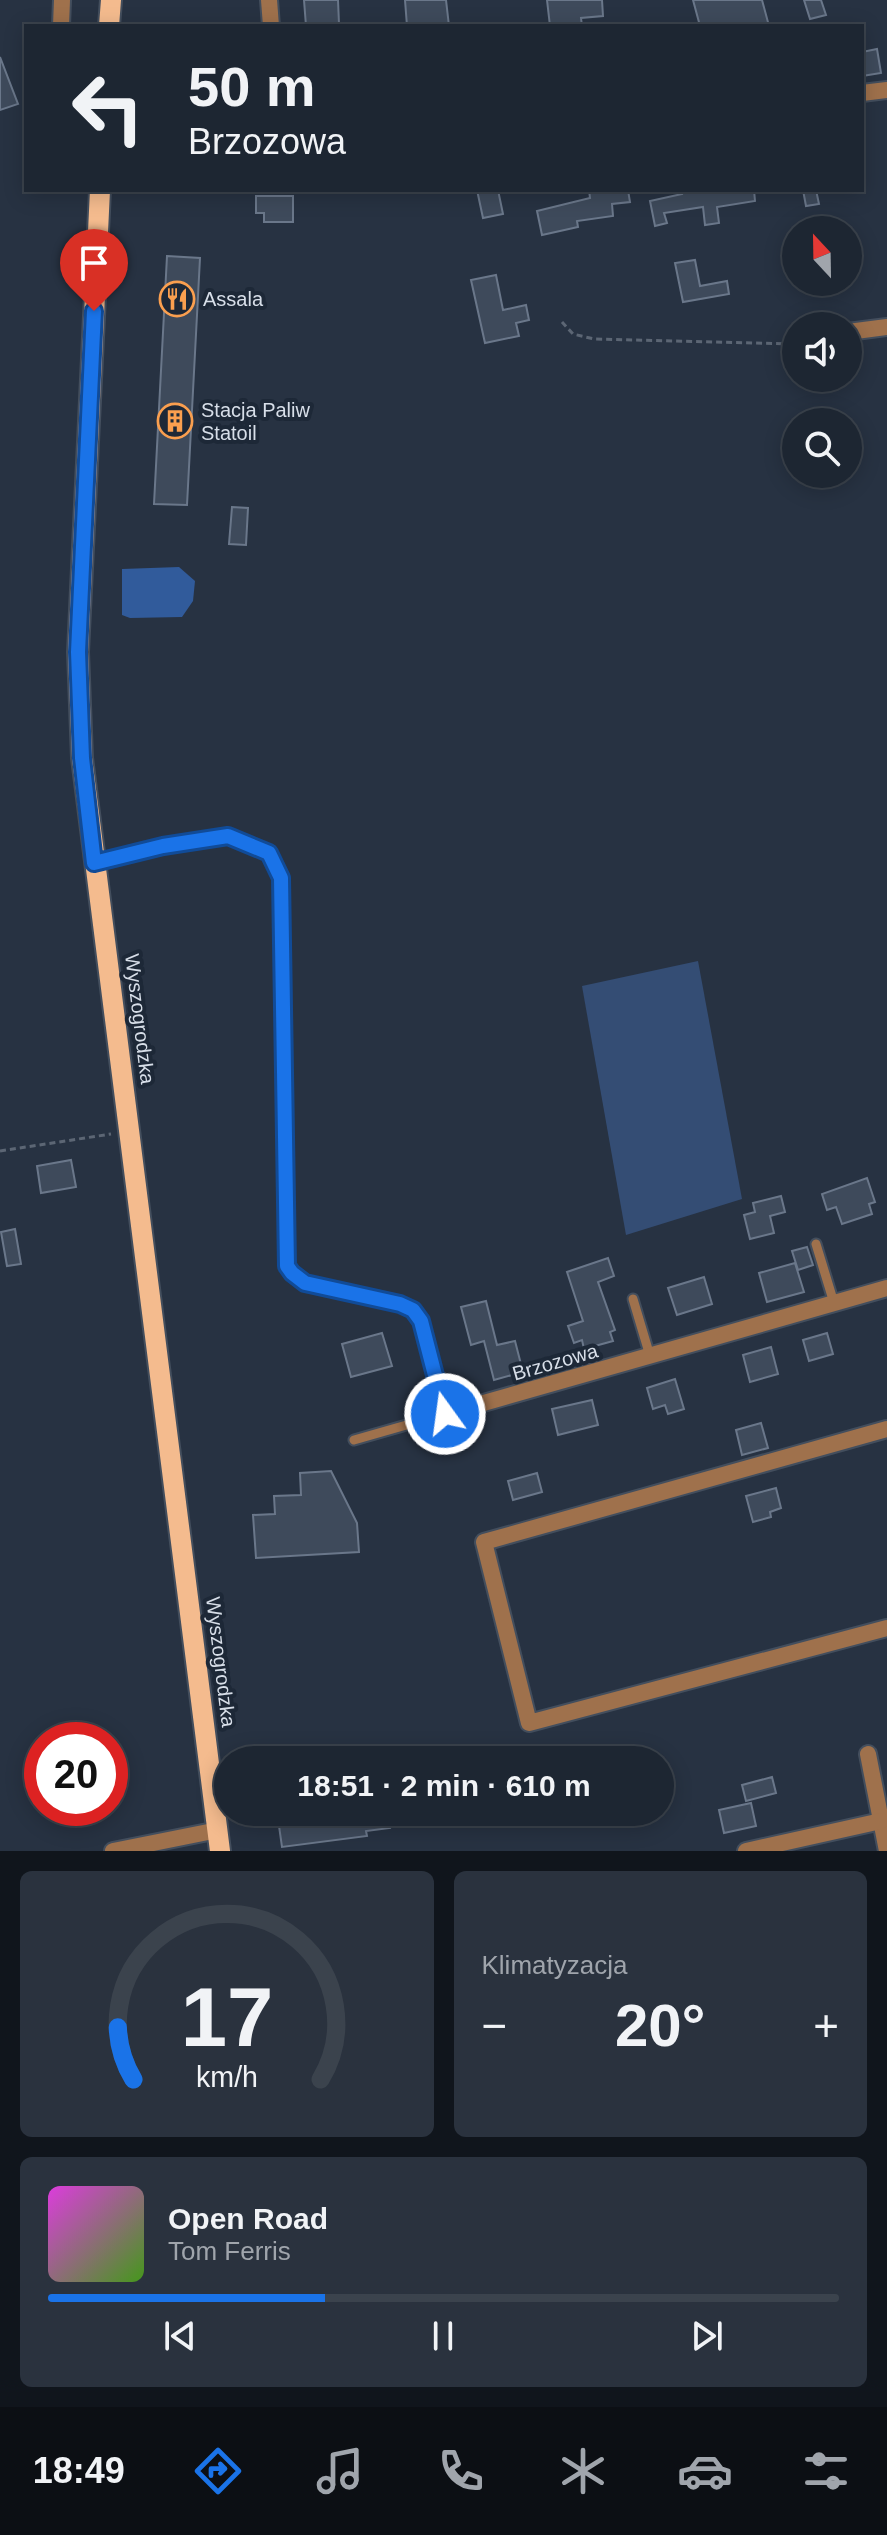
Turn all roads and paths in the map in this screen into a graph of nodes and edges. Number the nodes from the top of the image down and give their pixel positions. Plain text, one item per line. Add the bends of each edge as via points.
1 (62, 0) edge
2 (111, 0) edge
3 (269, 0) edge
4 (61, 24) edge
5 (109, 24) edge
6 (271, 24) edge
7 (887, 90) edge
8 (864, 93) edge
9 (100, 192) edge
10 (562, 322) dead end
11 (887, 327) edge
12 (862, 330) edge
13 (782, 344) edge
14 (94, 863) junction
15 (130, 1131) junction
16 (0, 1151) edge
17 (816, 1244) dead end
18 (887, 1288) edge
19 (633, 1299) dead end
20 (834, 1303) junction
21 (650, 1356) junction
22 (445, 1414) junction
23 (887, 1429) edge
24 (354, 1440) dead end
25 (887, 1628) edge
26 (868, 1754) dead end
27 (881, 1821) junction
28 (219, 1841) edge
29 (113, 1851) edge
30 (746, 1851) edge
31 (887, 1851) edge

1 - 4 street
2 - 5 main road
3 - 6 street
7 - 8 street
9 - 14 main road, Wyszogrodzka via 78,652 82,758
10 - 13 path via 573,334 594,339
11 - 12 street
14 - 15 main road, Wyszogrodzka
14 - 22 lane via 228,836 269,853 281,878 287,1266 305,1283 413,1310 421,1321
15 - 16 path
15 - 28 main road, Wyszogrodzka
17 - 20 lane
18 - 20 street, Brzozowa
19 - 21 lane
20 - 21 street, Brzozowa
21 - 22 street, Brzozowa
22 - 24 lane
23 - 25 street via 484,1542 529,1723
26 - 27 street
27 - 30 street
27 - 31 street
28 - 29 street

